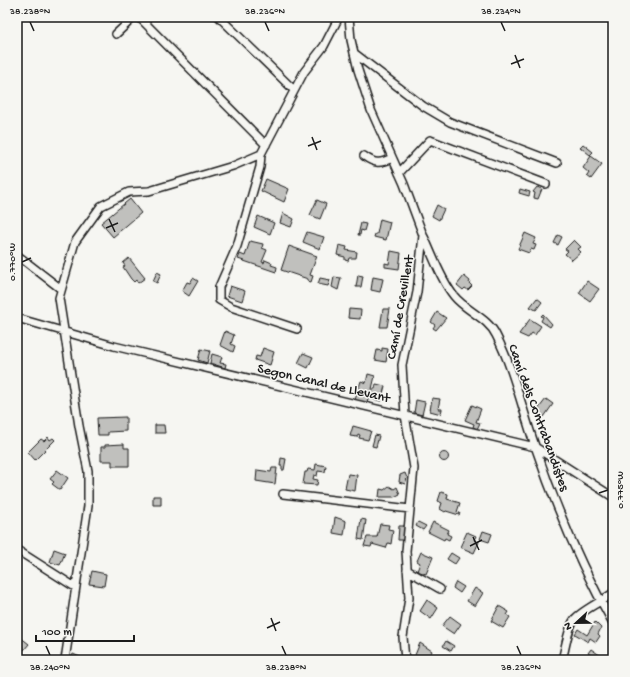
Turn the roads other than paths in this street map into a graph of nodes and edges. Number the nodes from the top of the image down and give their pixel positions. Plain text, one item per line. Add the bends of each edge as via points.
1 (135, 17) edge
2 (219, 17) edge
3 (339, 17) edge
4 (349, 17) edge
5 (116, 34) dead end
6 (354, 53) junction
7 (294, 90) junction
8 (266, 145) junction
9 (261, 154) junction
10 (364, 156) dead end
11 (392, 158) junction
12 (557, 163) dead end
13 (399, 173) junction
14 (546, 184) dead end
15 (423, 235) junction
16 (17, 255) edge
17 (61, 289) junction
18 (17, 318) edge
19 (297, 329) dead end
20 (63, 331) junction
21 (405, 415) junction
22 (535, 447) junction
23 (283, 494) dead end
24 (613, 497) edge
25 (410, 509) junction
26 (17, 550) edge
27 (407, 570) junction
28 (75, 587) junction
29 (440, 589) dead end
30 (613, 593) edge
31 (601, 602) junction
32 (613, 623) edge
33 (65, 660) edge
34 (405, 660) edge
35 (562, 660) edge

1 - 5 street
1 - 8 street via 142,20
2 - 7 street
3 - 7 street via 324,46
4 - 6 street, Camí de Crevillent
6 - 11 street, Camí de Crevillent via 371,110
6 - 12 street via 423,106 450,122
7 - 8 street
8 - 9 street
9 - 17 street via 233,166 149,191 129,192 101,206 75,242
9 - 19 street via 260,167 237,246 219,287 219,300 231,307
10 - 11 street via 374,163 382,163
11 - 13 street, Camí de Crevillent
13 - 14 street via 430,140
13 - 15 street, Camí de Crevillent
15 - 21 street, Camí de Crevillent via 417,292 402,365
15 - 22 street, Camí dels Contrabandistes via 454,296 468,311 486,322 495,333
16 - 17 street
17 - 20 street via 59,298
18 - 20 street, Segon Canal de Llevant
20 - 21 street, Segon Canal de Llevant via 114,346
20 - 28 street via 88,471 88,506
21 - 22 street, Segon Canal de Llevant
21 - 25 street, Camí de Crevillent via 414,468
22 - 24 street, Segon Canal de Llevant
22 - 31 street, Camí dels Contrabandistes via 567,534
23 - 25 street
25 - 27 street, Camí de Crevillent
26 - 28 street
27 - 29 street
27 - 34 street, Camí de Crevillent via 409,598 403,637
28 - 33 street
30 - 31 street
31 - 32 street, Camí dels Contrabandistes
31 - 35 street via 581,613 573,621

